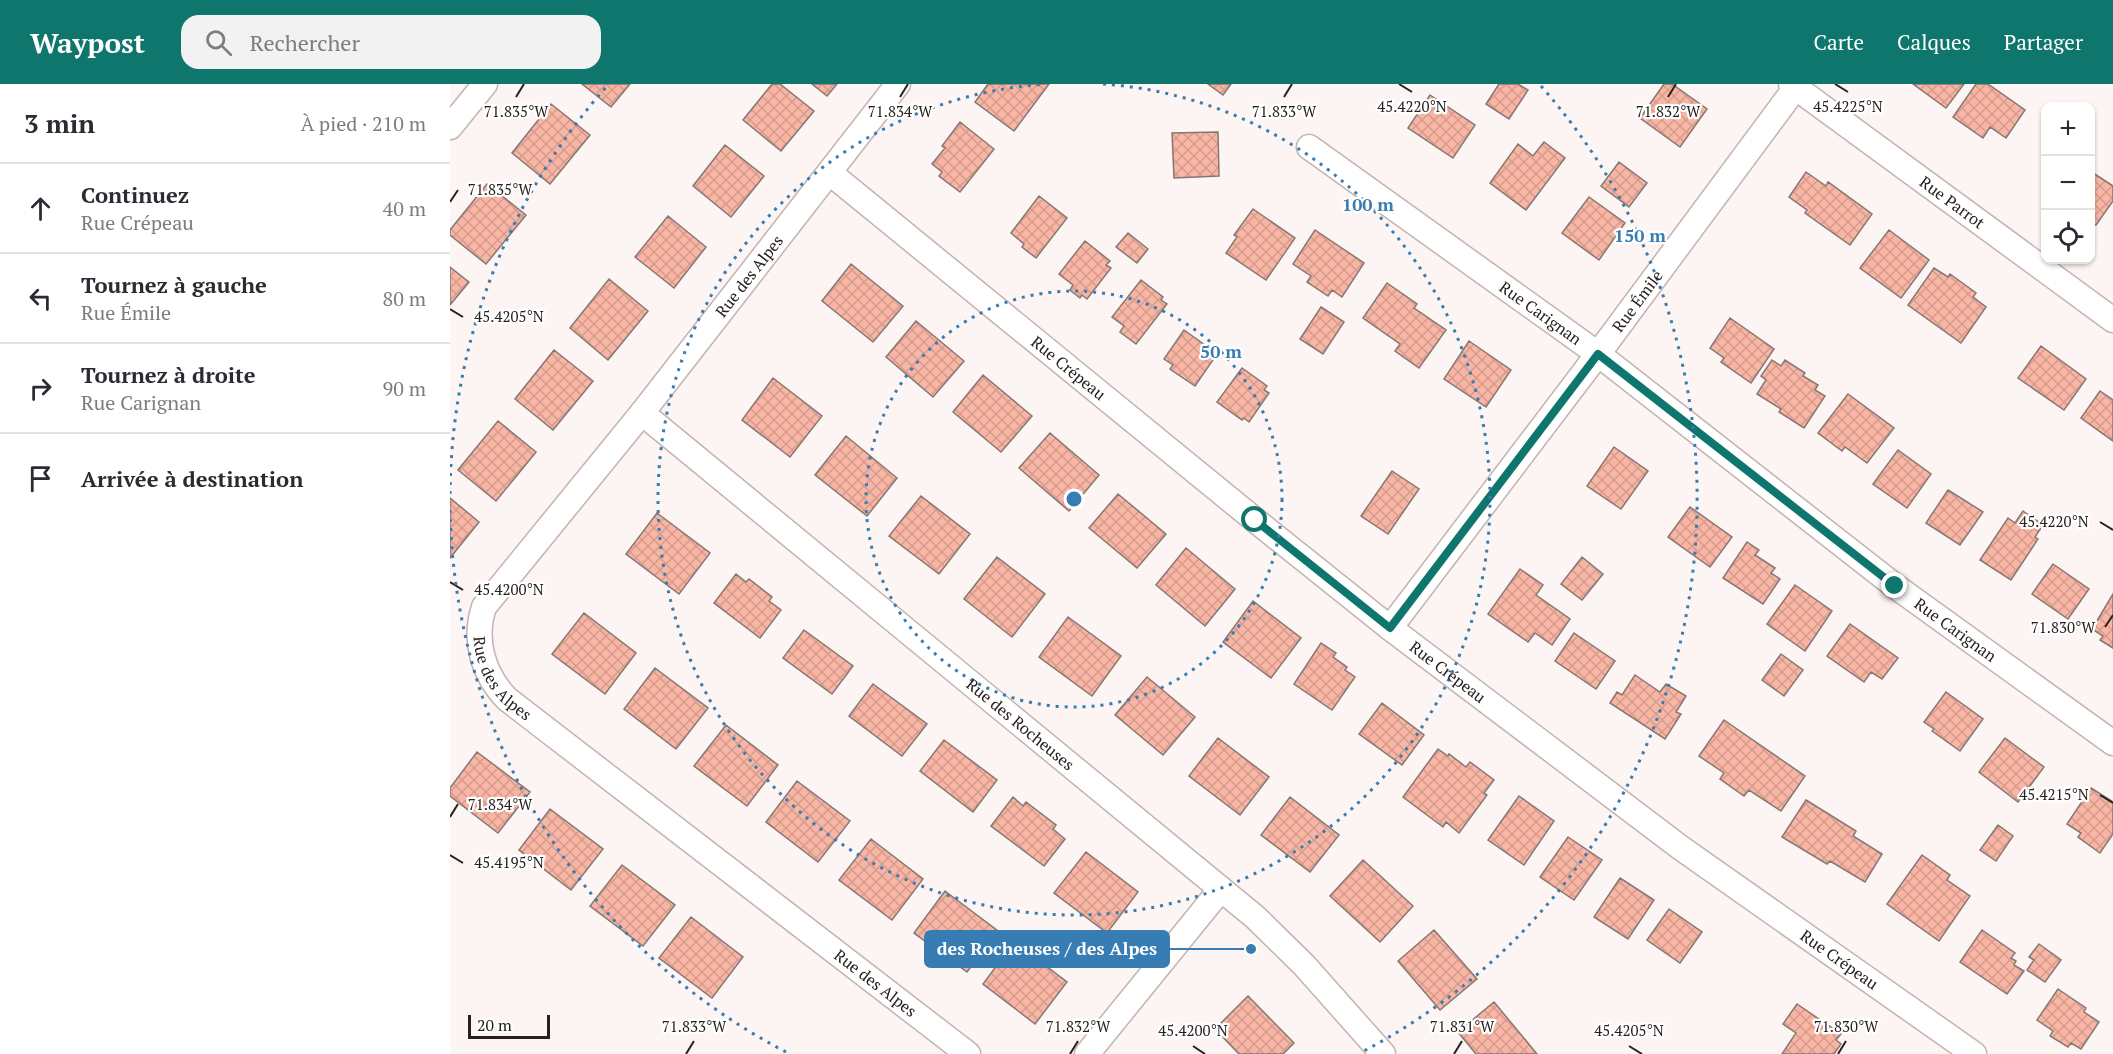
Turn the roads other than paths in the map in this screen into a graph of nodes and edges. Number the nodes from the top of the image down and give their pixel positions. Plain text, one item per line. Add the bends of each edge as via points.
1 (485, 84) edge
2 (898, 84) edge
3 (1793, 86) edge
4 (450, 128) edge
5 (1309, 147) dead end
6 (830, 173) junction
7 (2113, 320) edge
8 (1598, 354) junction
9 (642, 413) junction
10 (1390, 628) junction
11 (2113, 743) edge
12 (1221, 889) junction
13 (968, 1054) edge
14 (1088, 1054) edge
15 (1383, 1054) edge
16 (1974, 1054) edge

1 - 4 street
2 - 6 street, Rue des Alpes
3 - 7 street, Rue Parrot
3 - 8 street, Rue Émile
5 - 8 street, Rue Carignan
6 - 9 street, Rue des Alpes
6 - 10 street, Rue Crépeau
8 - 10 street, Rue Émile
8 - 11 street, Rue Carignan via 1895,586
9 - 12 street, Rue des Rocheuses
9 - 13 street, Rue des Alpes via 483,607 478,635 489,674 507,699
10 - 16 street, Rue Crépeau via 1681,848
12 - 14 street
12 - 15 street, Rue des Rocheuses via 1304,965

